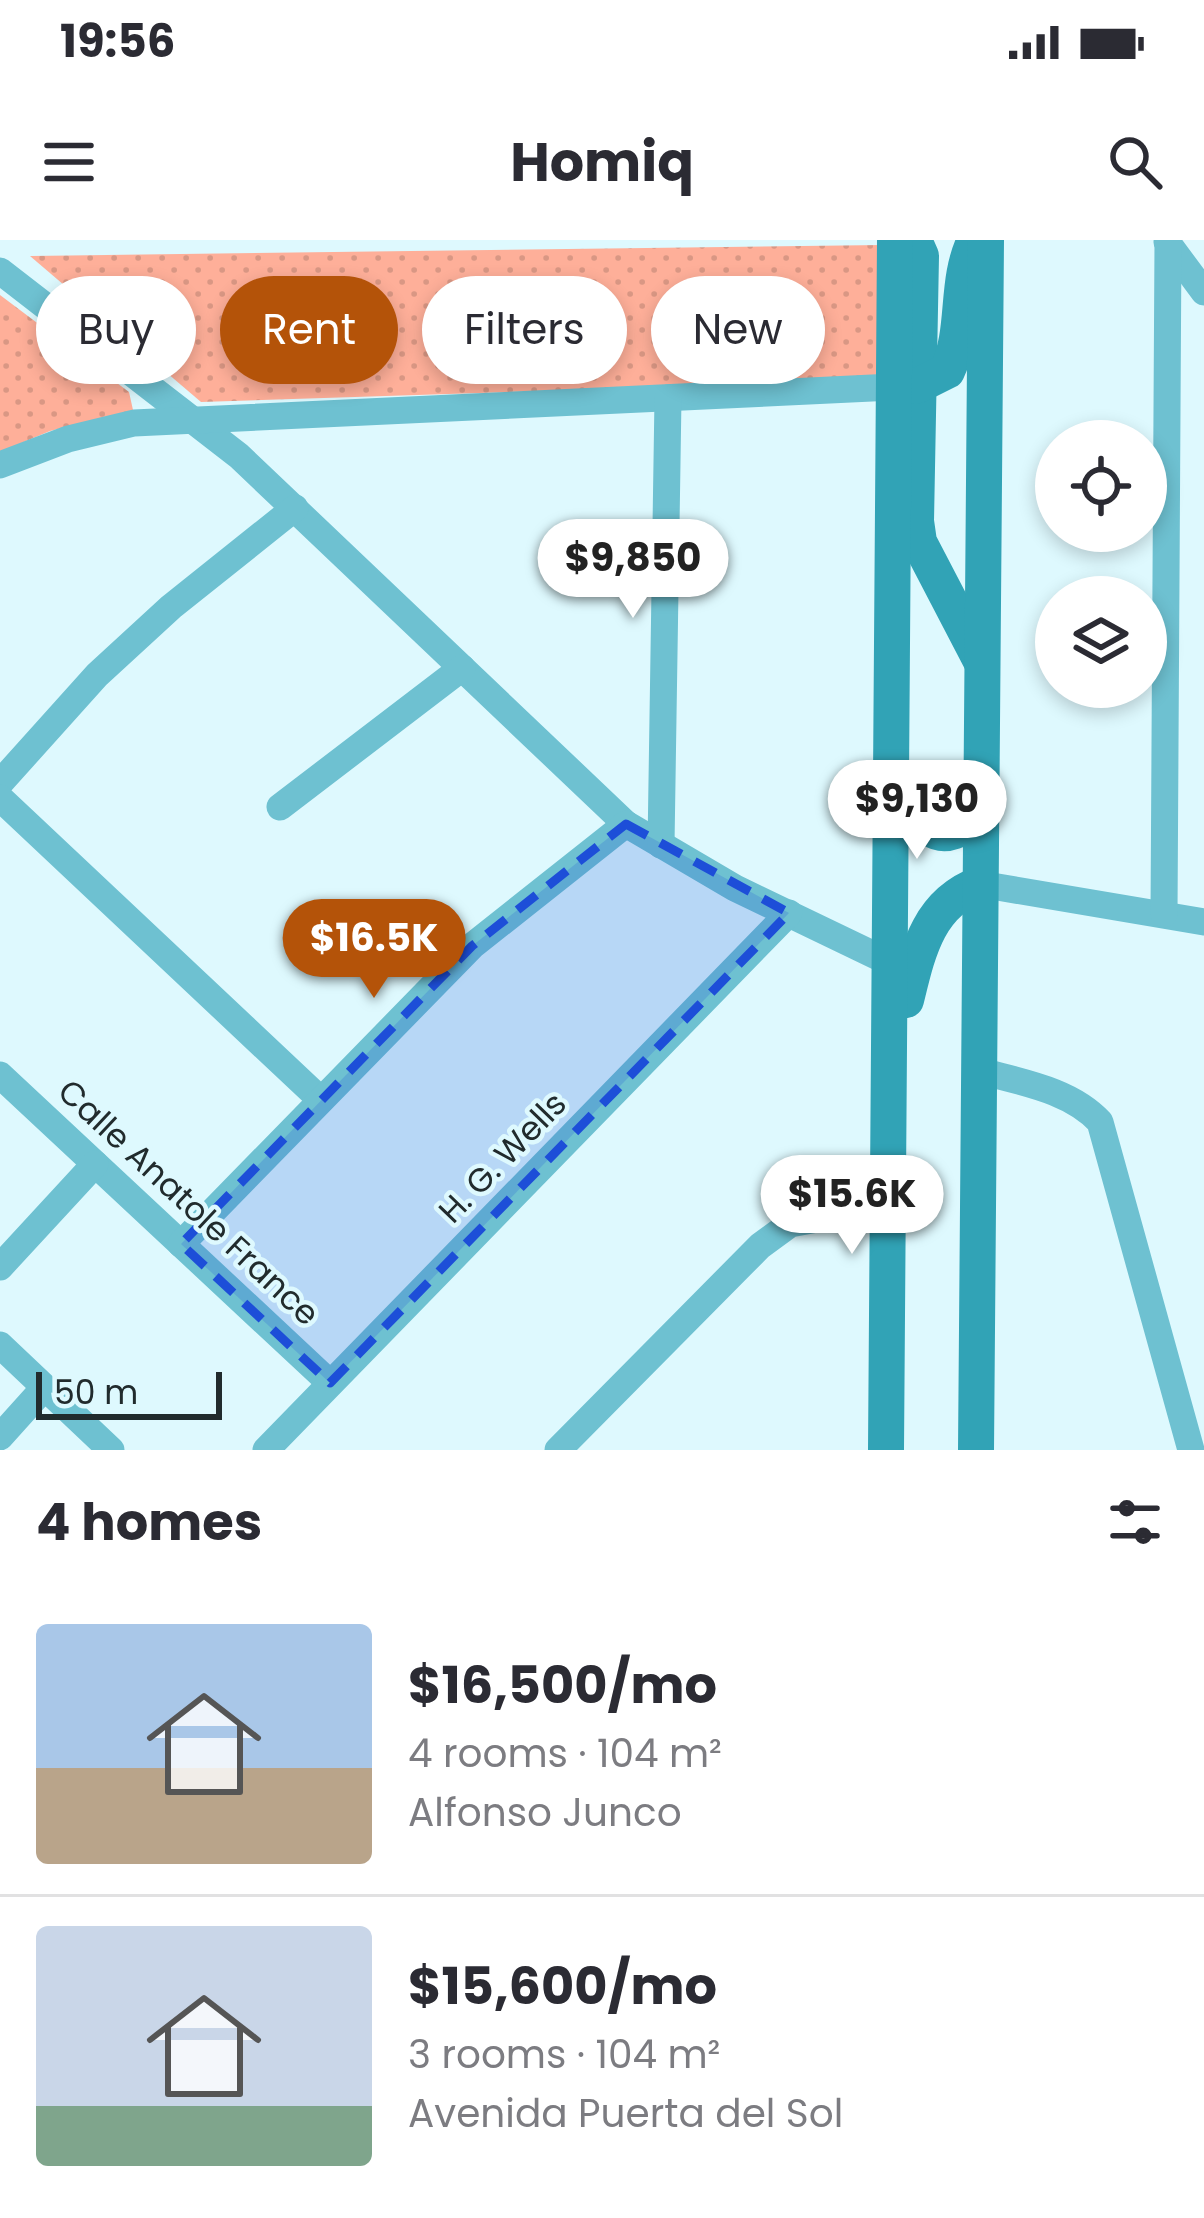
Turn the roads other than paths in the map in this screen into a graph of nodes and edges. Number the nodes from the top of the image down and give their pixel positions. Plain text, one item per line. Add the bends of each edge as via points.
1 (895, 240) edge
2 (914, 240) edge
3 (975, 240) edge
4 (986, 240) edge
5 (1167, 241) edge
6 (0, 272) edge
7 (1204, 292) edge
8 (906, 386) junction
9 (668, 398) junction
10 (195, 420) junction
11 (0, 465) edge
12 (295, 508) junction
13 (948, 602) junction
14 (892, 623) junction
15 (983, 666) junction
16 (462, 668) junction
17 (892, 760) junction
18 (0, 783) edge
19 (0, 798) edge
20 (280, 807) dead end
21 (982, 807) junction
22 (626, 824) junction
23 (662, 845) junction
24 (980, 884) junction
25 (789, 914) junction
26 (1164, 914) junction
27 (1204, 922) edge
28 (892, 964) junction
29 (890, 1064) junction
30 (977, 1070) junction
31 (0, 1075) edge
32 (321, 1100) junction
33 (94, 1164) junction
34 (888, 1206) junction
35 (181, 1244) junction
36 (0, 1267) edge
37 (0, 1345) edge
38 (330, 1383) junction
39 (44, 1388) junction
40 (0, 1437) edge
41 (111, 1450) edge
42 (266, 1450) edge
43 (558, 1450) edge
44 (886, 1450) edge
45 (976, 1450) edge
46 (1192, 1450) edge

1 - 8 main road
2 - 8 main road via 921,256
3 - 8 main road via 959,288 952,361 936,380
4 - 15 main road
5 - 7 street
5 - 26 street
6 - 10 street
8 - 9 street
8 - 13 main road via 916,521
8 - 14 main road
9 - 10 street
9 - 23 street
10 - 11 street via 134,423
10 - 12 street
12 - 16 street
12 - 18 street via 97,675
13 - 14 main road via 920,601
13 - 15 main road
14 - 17 main road
15 - 21 main road
16 - 20 street
16 - 22 street
17 - 21 main road via 910,809 938,833 968,825
17 - 28 main road
19 - 32 street
21 - 24 main road
22 - 23 street
22 - 32 street via 472,946
23 - 25 street
24 - 26 street
24 - 29 main road via 932,920
24 - 30 main road
25 - 28 street
25 - 38 street, H. G. Wells
26 - 27 street
28 - 29 main road
29 - 34 main road
30 - 45 main road
30 - 46 street via 1061,1095 1100,1122
31 - 33 street, Calle Anatole France
32 - 35 street
33 - 35 street, Calle Anatole France
33 - 36 street
34 - 43 street via 790,1225 760,1246
34 - 44 main road
35 - 38 street, Calle Anatole France
37 - 39 street
38 - 42 street, H. G. Wells
39 - 40 street
39 - 41 street

